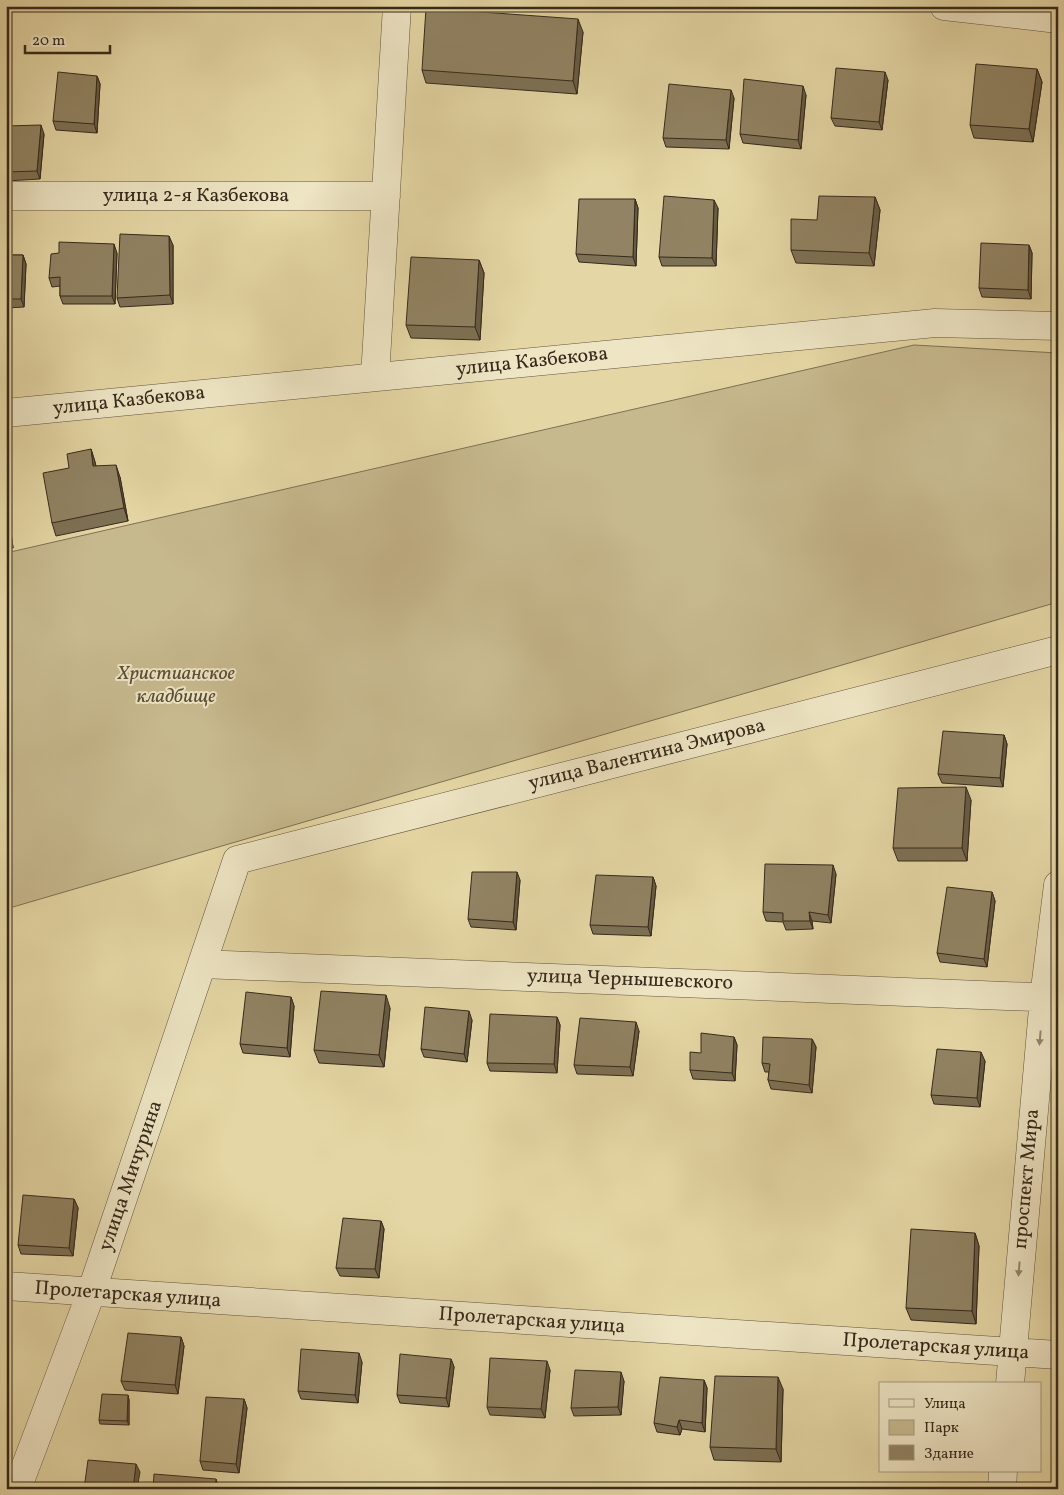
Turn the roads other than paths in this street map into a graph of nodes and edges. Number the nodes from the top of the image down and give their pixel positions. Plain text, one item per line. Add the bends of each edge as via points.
1 (397, 6) edge
2 (944, 6) edge
3 (1058, 19) edge
4 (6, 196) edge
5 (386, 196) junction
6 (1058, 326) edge
7 (375, 377) junction
8 (6, 413) edge
9 (1058, 650) edge
10 (237, 860) joint
11 (1058, 885) edge
12 (202, 964) junction
13 (1051, 997) edge
14 (6, 1286) edge
15 (91, 1292) junction
16 (1012, 1352) junction
17 (1058, 1355) edge
18 (1010, 1382) edge
19 (1003, 1472) edge
20 (17, 1489) edge
21 (1002, 1489) edge

1 - 5 street
2 - 3 street
4 - 5 street, улица 2-я Казбекова
5 - 7 street
6 - 7 street, улица Казбекова via 935,323
7 - 8 street, улица Казбекова
9 - 10 street, улица Валентина Эмирова
10 - 12 street, улица Мичурина
11 - 13 street, проспект Мира
12 - 13 street, улица Чернышевского
12 - 15 street, улица Мичурина
13 -> 16 street, проспект Мира
14 - 15 street, Пролетарская улица
15 - 16 street, Пролетарская улица
15 - 20 street, улица Мичурина
16 - 17 street, Пролетарская улица
16 - 18 street, проспект Мира
19 - 21 street

